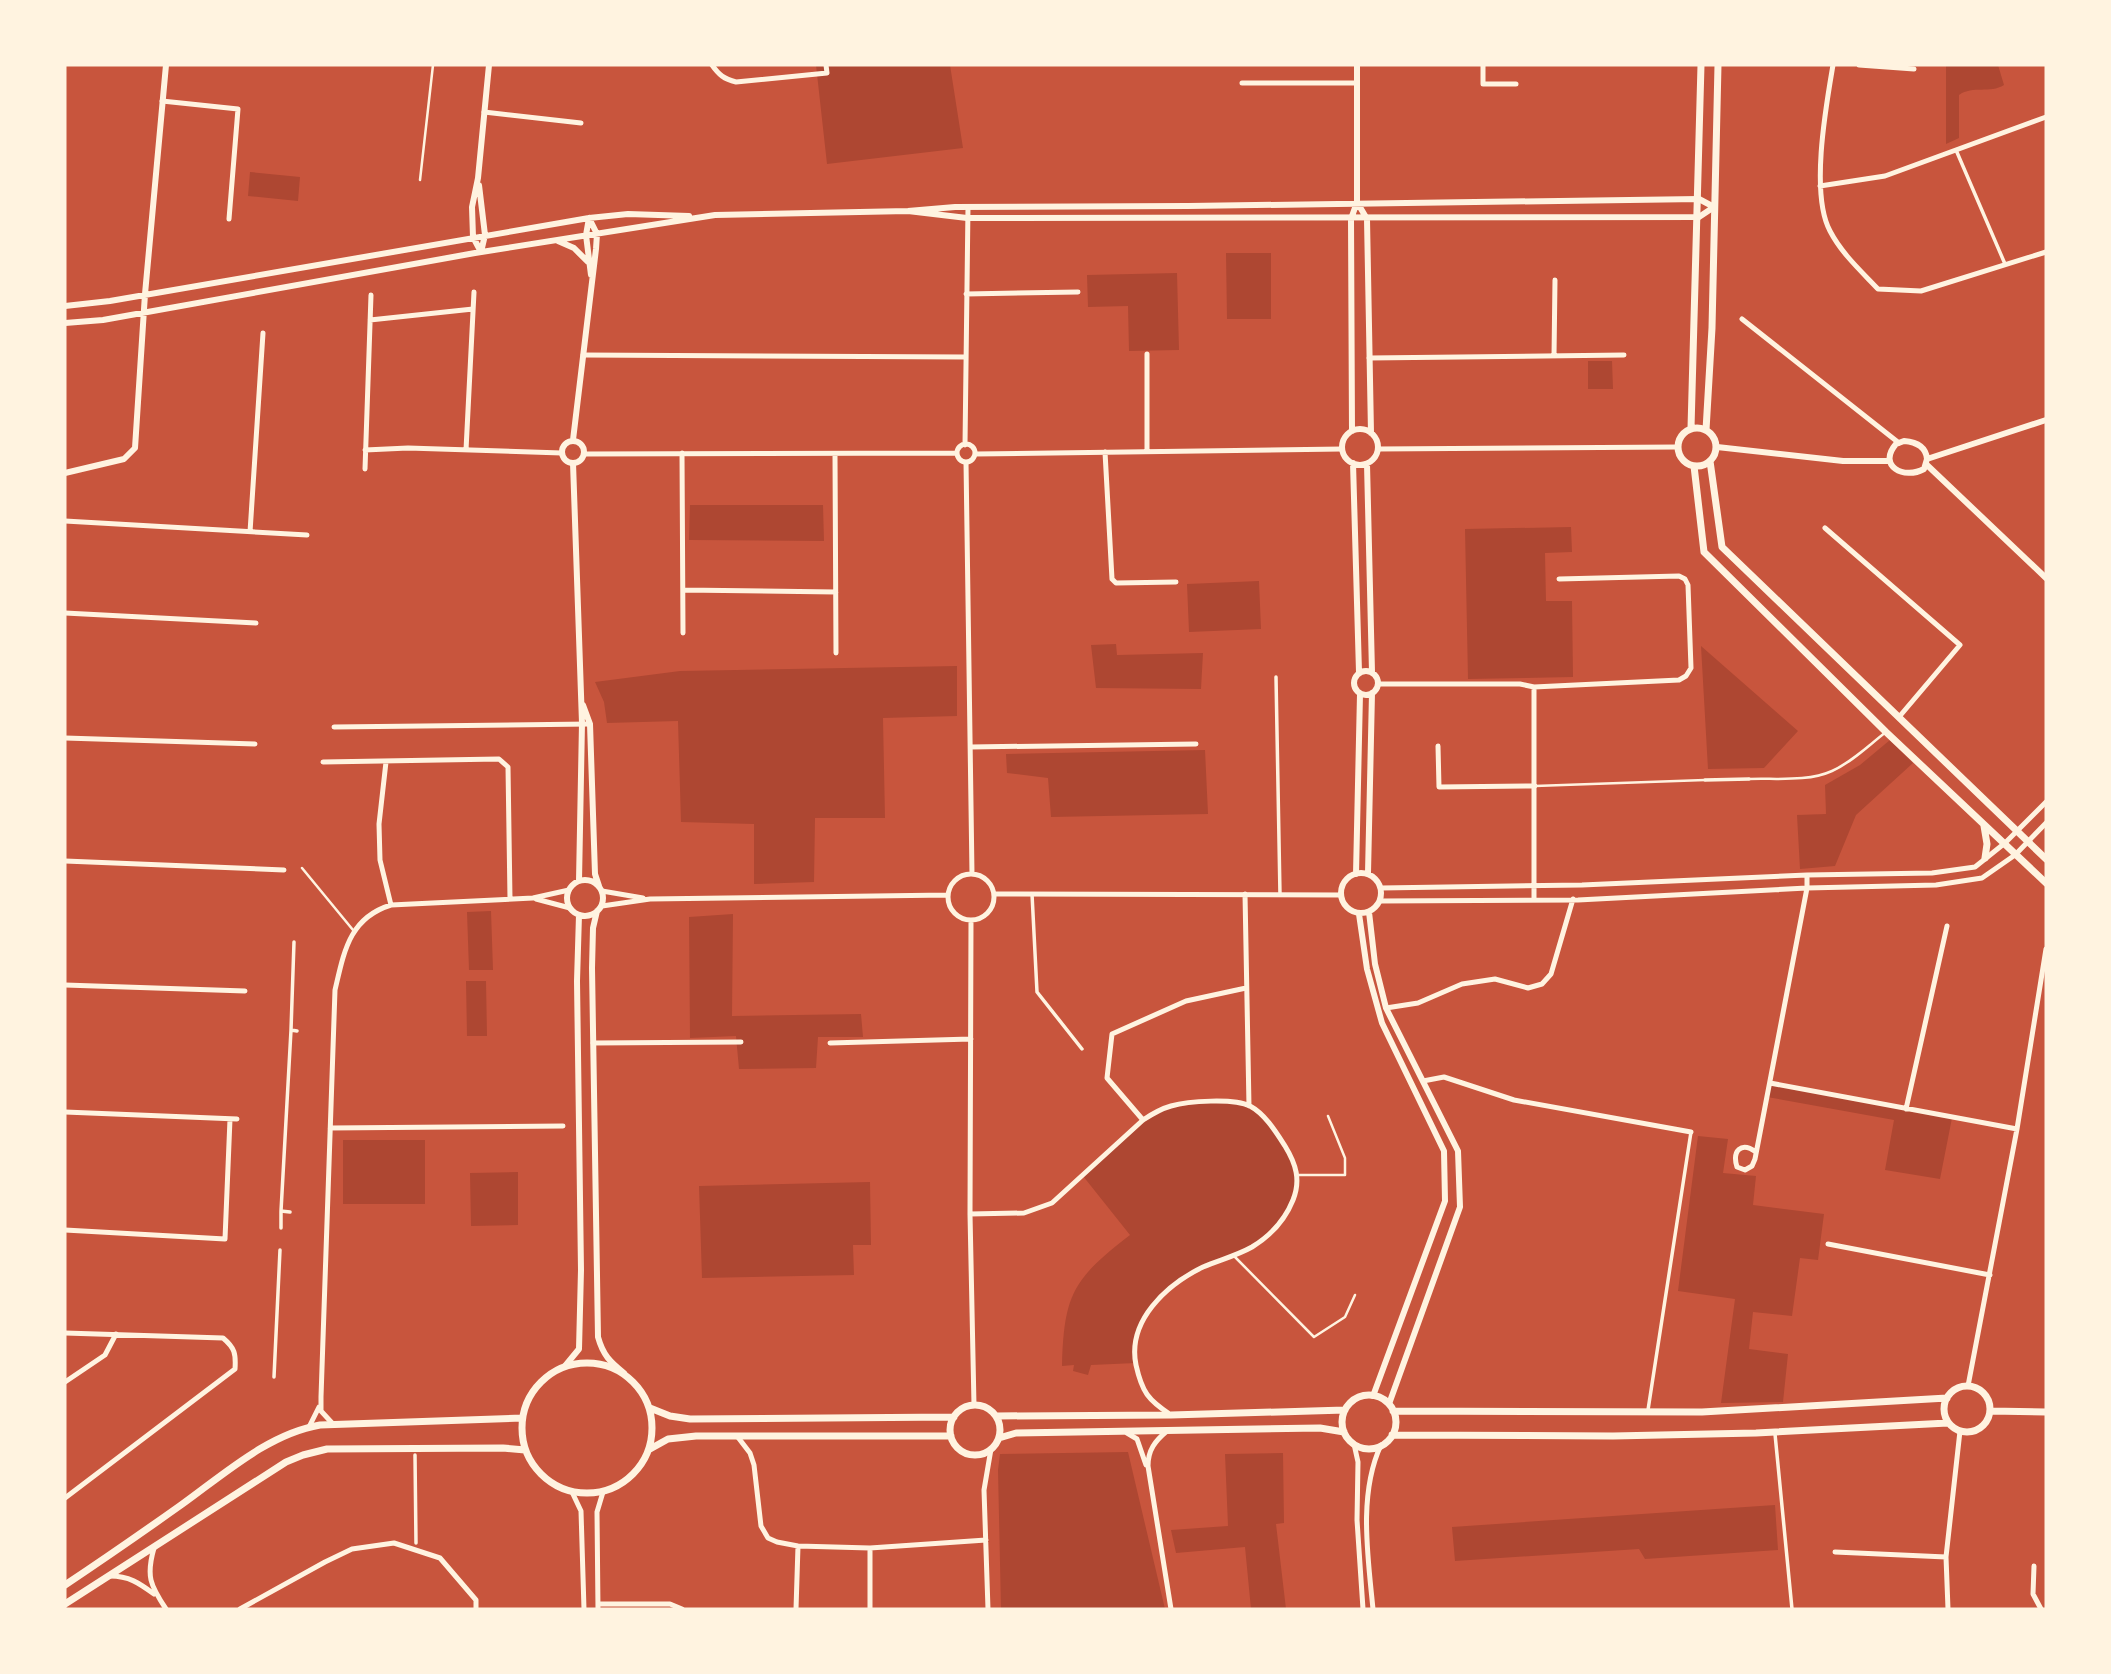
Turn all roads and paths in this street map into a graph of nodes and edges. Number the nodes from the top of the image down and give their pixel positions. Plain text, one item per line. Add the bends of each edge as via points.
1 (166, 65) edge
2 (433, 65) edge
3 (489, 65) edge
4 (712, 65) edge
5 (826, 65) edge
6 (1357, 65) edge
7 (1483, 65) edge
8 (1701, 65) edge
9 (1718, 65) edge
10 (1833, 65) edge
11 (1859, 65) edge
12 (1914, 69) dead end
13 (1242, 83) dead end
14 (1357, 83) junction
15 (1516, 84) dead end
16 (162, 101) junction
17 (484, 112) junction
18 (2046, 117) edge
19 (582, 123) dead end
20 (1956, 150) junction
21 (478, 177) junction
22 (420, 180) dead end
23 (1820, 186) junction
24 (1699, 199) junction
25 (1357, 202) junction
26 (968, 206) junction
27 (1714, 207) junction
28 (908, 212) junction
29 (696, 216) junction
30 (1699, 217) junction
31 (589, 218) junction
32 (967, 218) junction
33 (229, 219) dead end
34 (1351, 219) junction
35 (1367, 219) junction
36 (597, 234) junction
37 (485, 235) junction
38 (586, 235) junction
39 (473, 237) junction
40 (556, 240) junction
41 (481, 252) junction
42 (2046, 252) edge
43 (588, 263) junction
44 (2005, 265) junction
45 (1555, 280) dead end
46 (592, 282) junction
47 (474, 292) dead end
48 (1078, 292) dead end
49 (145, 294) junction
50 (967, 294) junction
51 (371, 295) dead end
52 (65, 306) edge
53 (474, 309) junction
54 (145, 311) junction
55 (1742, 318) dead end
56 (370, 320) junction
57 (65, 323) edge
58 (263, 333) dead end
59 (1147, 354) dead end
60 (583, 355) junction
61 (1624, 355) dead end
62 (1554, 356) junction
63 (965, 357) junction
64 (1369, 358) junction
65 (2046, 420) edge
66 (1691, 428) junction
67 (1706, 430) junction
68 (1352, 431) junction
69 (1371, 433) junction
70 (573, 440) junction
71 (1899, 443) junction
72 (965, 444) junction
73 (1677, 447) junction
74 (1717, 447) junction
75 (1342, 449) junction
76 (1378, 449) junction
77 (365, 450) junction
78 (466, 450) junction
79 (1147, 450) junction
80 (1105, 452) junction
81 (562, 453) junction
82 (682, 453) junction
83 (957, 453) junction
84 (585, 454) junction
85 (975, 454) junction
86 (835, 455) junction
87 (1710, 461) junction
88 (1890, 461) junction
89 (966, 462) junction
90 (1927, 462) junction
91 (573, 463) junction
92 (1353, 463) junction
93 (1367, 464) junction
94 (1694, 466) junction
95 (365, 469) dead end
96 (65, 473) edge
97 (65, 522) edge
98 (1825, 528) dead end
99 (250, 532) junction
100 (307, 535) dead end
101 (2046, 578) edge
102 (1559, 579) dead end
103 (1177, 582) dead end
104 (682, 590) junction
105 (836, 592) junction
106 (65, 613) edge
107 (256, 623) dead end
108 (683, 633) dead end
109 (836, 653) dead end
110 (1359, 672) junction
111 (1373, 672) junction
112 (1276, 677) dead end
113 (1378, 684) junction
114 (1534, 687) junction
115 (1372, 693) junction
116 (1360, 694) junction
117 (581, 700) junction
118 (1899, 718) junction
119 (582, 723) junction
120 (590, 724) junction
121 (334, 727) dead end
122 (1886, 732) junction
123 (65, 738) edge
124 (255, 744) dead end
125 (1196, 744) dead end
126 (1438, 746) dead end
127 (971, 747) junction
128 (323, 762) dead end
129 (386, 762) junction
130 (1749, 779) joint
131 (1705, 780) joint
132 (1535, 786) junction
133 (2046, 802) edge
134 (2046, 823) edge
135 (1984, 826) junction
136 (2016, 832) junction
137 (2028, 842) junction
138 (2005, 843) junction
139 (2015, 855) junction
140 (1985, 859) junction
141 (2046, 859) edge
142 (65, 861) edge
143 (302, 868) dead end
144 (284, 870) dead end
145 (1368, 873) junction
146 (972, 874) junction
147 (1356, 874) junction
148 (1807, 875) junction
149 (579, 881) junction
150 (2046, 883) edge
151 (1535, 884) junction
152 (600, 888) junction
153 (1381, 888) junction
154 (1807, 888) junction
155 (569, 890) junction
156 (994, 894) junction
157 (1032, 894) junction
158 (1245, 894) junction
159 (948, 895) junction
160 (1280, 895) junction
161 (1341, 895) junction
162 (533, 898) junction
163 (510, 899) junction
164 (650, 899) junction
165 (1534, 900) junction
166 (1573, 900) junction
167 (1380, 901) junction
168 (391, 905) junction
169 (570, 908) junction
170 (600, 909) junction
171 (1368, 912) junction
172 (1359, 914) junction
173 (579, 915) junction
174 (971, 920) junction
175 (1947, 926) dead end
176 (354, 930) junction
177 (294, 942) dead end
178 (2046, 949) edge
179 (65, 985) edge
180 (1246, 988) junction
181 (245, 991) dead end
182 (1386, 1008) junction
183 (290, 1030) junction
184 (297, 1031) dead end
185 (971, 1039) junction
186 (741, 1042) dead end
187 (830, 1043) dead end
188 (593, 1044) junction
189 (1083, 1049) dead end
190 (1423, 1081) junction
191 (1770, 1083) junction
192 (1249, 1106) junction
193 (1906, 1109) junction
194 (65, 1112) edge
195 (1328, 1116) dead end
196 (1143, 1120) junction
197 (563, 1126) dead end
198 (330, 1128) junction
199 (2017, 1129) junction
200 (1691, 1132) joint
201 (1756, 1152) junction
202 (1298, 1175) junction
203 (281, 1211) junction
204 (290, 1212) dead end
205 (970, 1214) junction
206 (281, 1228) dead end
207 (65, 1230) edge
208 (1828, 1244) dead end
209 (280, 1250) dead end
210 (1233, 1255) junction
211 (1990, 1275) junction
212 (1355, 1294) dead end
213 (65, 1333) edge
214 (116, 1334) junction
215 (565, 1366) junction
216 (624, 1373) junction
217 (274, 1377) dead end
218 (65, 1382) edge
219 (1968, 1387) junction
220 (1373, 1396) junction
221 (321, 1397) junction
222 (1947, 1398) junction
223 (974, 1405) junction
224 (650, 1408) junction
225 (1391, 1408) junction
226 (1345, 1410) junction
227 (1648, 1411) junction
228 (1990, 1411) junction
229 (2046, 1412) edge
230 (1171, 1415) junction
231 (996, 1416) junction
232 (954, 1417) junction
233 (522, 1418) junction
234 (1948, 1423) junction
235 (333, 1424) junction
236 (309, 1427) junction
237 (1123, 1430) junction
238 (1167, 1431) junction
239 (1960, 1431) junction
240 (1344, 1432) junction
241 (1775, 1432) junction
242 (737, 1436) junction
243 (951, 1436) junction
244 (1392, 1436) junction
245 (999, 1438) junction
246 (1354, 1444) junction
247 (1381, 1445) junction
248 (650, 1449) junction
249 (990, 1449) junction
250 (525, 1450) junction
251 (415, 1455) dead end
252 (1149, 1475) junction
253 (572, 1492) junction
254 (603, 1492) junction
255 (65, 1498) edge
256 (986, 1540) junction
257 (416, 1544) dead end
258 (155, 1545) junction
259 (799, 1546) junction
260 (870, 1548) junction
261 (1835, 1552) dead end
262 (1947, 1557) junction
263 (2034, 1566) dead end
264 (106, 1576) junction
265 (65, 1585) edge
266 (157, 1596) junction
267 (65, 1604) edge
268 (598, 1607) edge
269 (166, 1609) edge
270 (240, 1609) edge
271 (476, 1609) edge
272 (584, 1609) edge
273 (682, 1609) edge
274 (796, 1609) edge
275 (870, 1609) edge
276 (988, 1609) edge
277 (1171, 1609) edge
278 (1363, 1609) edge
279 (1373, 1609) edge
280 (1793, 1609) edge
281 (1948, 1609) edge
282 (2041, 1609) edge

1 - 16 street
2 - 22 lane
3 - 17 street
4 - 5 street via 726,80 736,82 827,73
6 - 14 street
7 - 15 street via 1483,84
8 - 24 main road
9 - 27 main road
10 - 23 street
11 - 12 street
13 - 14 street
14 - 25 street
16 - 33 street via 238,109
16 - 49 street
17 - 19 street
17 - 21 street
18 - 20 street
20 - 23 street via 1885,176
20 - 44 street
21 - 37 street
21 - 39 street
23 - 44 street via 1828,229 1849,260 1878,289 1921,291
24 - 25 street
24 - 27 street
24 - 30 main road
25 - 26 street
25 - 34 street
25 - 35 street
26 - 28 street
26 - 32 street
27 - 30 street
27 - 67 main road
28 - 29 street
28 - 32 street
29 - 31 street
29 - 36 street
30 - 35 street
30 - 66 main road
31 - 36 street
31 - 37 street
31 - 38 street
32 - 34 street
32 - 50 street
34 - 35 street
34 - 68 street
35 - 64 street
36 - 38 street
36 - 46 street
37 - 39 street
37 - 41 street
38 - 40 street
38 - 43 street
39 - 41 street
39 - 49 street
40 - 41 street
40 - 43 street via 574,248
41 - 54 street
42 - 44 street
43 - 46 street
45 - 62 street
46 - 60 street
47 - 53 street
48 - 50 street
49 - 52 street
49 - 54 street
50 - 63 street
51 - 56 street
53 - 56 street
53 - 78 street
54 - 57 street
54 - 96 street via 135,448 124,459
55 - 71 street
56 - 77 street
58 - 99 street
59 - 79 street
60 - 63 street
60 - 70 street
61 - 62 street
62 - 64 street
63 - 72 street
64 - 69 street
65 - 90 street
66 - 67 main road
66 - 73 main road via 1681,435
67 - 74 main road
68 - 69 street
68 - 75 street
69 - 76 street
70 - 81 street via 563,446
70 - 84 street via 583,446
71 - 88 street via 1892,448
71 - 90 street via 1914,442 1922,447
72 - 83 street
72 - 85 street via 972,446
73 - 76 street
73 - 94 main road via 1682,460
74 - 87 main road
74 - 88 street via 1843,461
75 - 79 street
75 - 92 street
76 - 93 street
77 - 78 street
77 - 95 street
78 - 81 street
79 - 80 street
80 - 85 street
80 - 103 street via 1112,579 1116,583
81 - 91 street
82 - 84 street
82 - 86 street
82 - 104 street
83 - 86 street
83 - 89 street via 960,461
84 - 91 street
85 - 89 street
86 - 105 street
87 - 94 main road
87 - 118 main road via 1722,547
88 - 90 street via 1902,473 1918,472
89 - 127 street
90 - 101 street
91 - 117 street
92 - 93 street
92 - 110 street
93 - 111 street
94 - 122 main road via 1704,552
97 - 99 street
98 - 118 street via 1960,645
99 - 100 street
102 - 114 street via 1685,579 1691,667 1679,680
104 - 105 street
104 - 108 street
105 - 109 street
106 - 107 street
110 - 111 street
110 - 116 street via 1353,685
111 - 113 street
112 - 160 street
113 - 114 street
113 - 115 street
114 - 132 street
115 - 116 street
115 - 145 street
116 - 147 street
117 - 119 street
117 - 120 street
118 - 136 main road
119 - 120 street
119 - 121 street
119 - 149 street
120 - 152 street via 594,874
122 - 130 lane via 1831,772
122 - 135 main road
123 - 124 street
125 - 127 street
126 - 132 street via 1439,787
127 - 146 street
128 - 129 street
129 - 163 street via 499,759 508,767
129 - 168 street via 380,860
130 - 131 street
131 - 132 lane
132 - 151 street
133 - 136 street
134 - 137 street
135 - 138 main road
135 - 140 main road
136 - 137 main road
136 - 138 street
137 - 139 street
137 - 141 main road
138 - 139 main road
138 - 140 street
139 - 150 main road
139 - 154 street via 1982,878 1936,885
140 - 148 street via 1975,866 1933,873
142 - 144 street
143 - 176 lane
145 - 147 street
145 - 153 street
146 - 156 street via 990,883
146 - 159 street via 957,879
147 - 161 street via 1345,881
148 - 151 street
148 - 154 street
149 - 152 street via 588,880
149 - 155 street
151 - 153 street
151 - 165 street
152 - 164 street
152 - 170 street
153 - 167 street
154 - 166 street
154 - 191 street
155 - 162 street
155 - 169 street
156 - 157 street
156 - 174 street via 986,915
157 - 158 street
157 - 189 street via 1037,992
158 - 160 street
158 - 180 street
159 - 164 street
159 - 174 street via 955,913
160 - 161 street
161 - 172 street via 1349,909
162 - 163 street
162 - 169 street
163 - 168 street
164 - 170 street
165 - 166 street
165 - 167 street
166 - 182 street via 1551,974 1542,984 1528,988 1495,978 1462,984 1418,1003
167 - 171 street
168 - 176 street
169 - 173 street
170 - 173 street via 589,916
170 - 188 street via 593,928
171 - 172 street
171 - 182 street
172 - 220 street via 1381,1023 1444,1152 1445,1202
173 - 215 street via 579,1349
174 - 185 street
175 - 193 street
176 - 198 street via 334,990
177 - 183 street
178 - 199 street
179 - 181 street
180 - 192 street
180 - 196 street via 1186,1001 1112,1034 1107,1078
182 - 190 street
183 - 184 street
183 - 203 street
185 - 187 street
185 - 205 street
186 - 188 street
188 - 216 street via 598,1337 607,1360
190 - 200 street via 1444,1077 1514,1100
190 - 225 street via 1458,1151 1460,1207
191 - 193 street
191 - 201 street
192 - 196 street via 1209,1101 1173,1105
192 - 202 street via 1277,1132
193 - 199 street
194 - 207 street via 233,1119 225,1239
195 - 202 lane via 1345,1157 1345,1175
196 - 205 street via 1052,1203 1024,1213
197 - 198 street
198 - 221 street
199 - 211 street
200 - 227 street
201 - 201 street via 1743,1147 1736,1152 1737,1167 1752,1167
202 - 210 street via 1294,1199 1275,1230
203 - 204 street
203 - 206 street
205 - 223 street
208 - 211 street
209 - 217 street
210 - 212 lane via 1314,1337 1345,1317
210 - 230 street via 1169,1288 1146,1313 1137,1333 1134,1352 1143,1390 1153,1404
211 - 219 street
213 - 214 street
214 - 218 street via 105,1355
214 - 255 street via 223,1338 236,1354 234,1369
215 - 216 main road via 596,1363
215 - 233 main road via 536,1386
216 - 224 main road
219 - 222 main road
219 - 228 main road via 1982,1392
220 - 225 main road
220 - 226 main road via 1357,1398
221 - 235 street via 321,1411
221 - 236 street
222 - 227 main road
222 - 234 main road
223 - 231 main road via 986,1407
223 - 232 main road via 962,1408
224 - 232 main road via 690,1419
224 - 248 main road
225 - 227 main road
225 - 244 main road
226 - 230 main road
226 - 240 main road
228 - 229 main road
228 - 239 main road via 1982,1427
230 - 231 main road
231 - 245 main road
232 - 243 main road
233 - 235 main road
233 - 250 main road
234 - 239 main road
234 - 241 main road
235 - 236 main road
236 - 265 main road via 258,1451
237 - 238 main road
237 - 245 main road via 1016,1433
237 - 252 street via 1137,1439
238 - 240 main road via 1320,1427
238 - 252 street via 1151,1449
239 - 262 street
240 - 246 main road
241 - 244 main road
241 - 280 street
242 - 243 main road
242 - 248 main road via 668,1439
242 - 259 street via 754,1465 761,1526 768,1538
243 - 249 main road via 958,1448 971,1454
244 - 247 main road
245 - 249 main road
246 - 247 main road via 1370,1449
246 - 278 street
247 - 279 street via 1368,1490
248 - 254 main road via 624,1483
249 - 256 street via 984,1490
250 - 253 main road via 552,1484
250 - 258 main road via 327,1449 303,1455
251 - 257 street
252 - 277 street
253 - 254 main road
253 - 272 street via 581,1511
254 - 268 street via 597,1512
256 - 260 street
256 - 276 street
258 - 264 main road
258 - 266 street via 148,1569
259 - 260 street
259 - 274 street
260 - 275 street
261 - 262 street
262 - 281 street
263 - 282 street via 2033,1594
264 - 266 street via 135,1580
264 - 267 main road
266 - 269 street
268 - 273 street via 670,1604
270 - 271 street via 352,1549 394,1543 440,1558 476,1600

